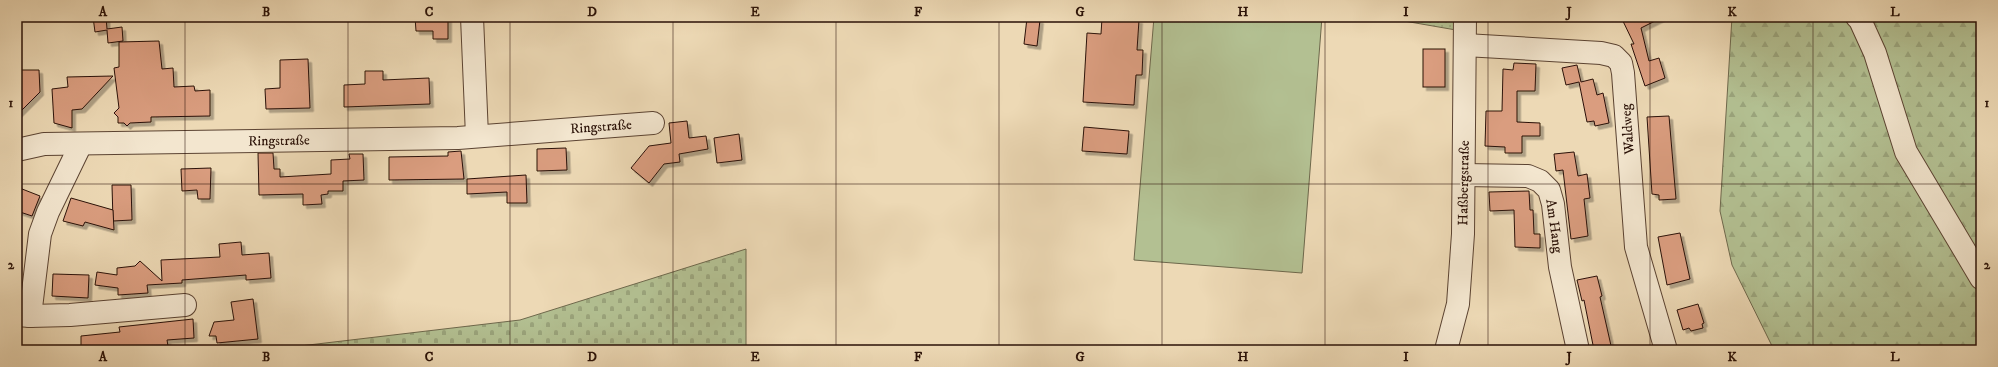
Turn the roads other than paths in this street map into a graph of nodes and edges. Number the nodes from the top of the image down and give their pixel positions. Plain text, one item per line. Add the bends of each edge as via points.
1 (477, 17) edge
2 (1857, 17) edge
3 (1462, 28) edge
4 (653, 123) dead end
5 (477, 136) junction
6 (81, 144) junction
7 (17, 150) edge
8 (1464, 175) junction
9 (1981, 278) edge
10 (185, 305) dead end
11 (23, 316) edge
12 (1446, 350) edge
13 (1578, 350) edge
14 (1666, 350) edge

1 - 5 street
2 - 9 street via 1875,53 1906,152
3 - 8 street, Haßbergstraße
3 - 14 street, Waldweg via 1601,53 1614,56 1621,63 1627,108 1636,247
4 - 5 street, Ringstraße
5 - 6 street, Ringstraße
6 - 7 street, Ringstraße via 44,144
6 - 11 street via 40,234
8 - 12 street, Haßbergstraße via 1458,304
8 - 13 street, Am Hang via 1528,176 1540,181 1549,190 1560,267
10 - 11 street via 70,315

